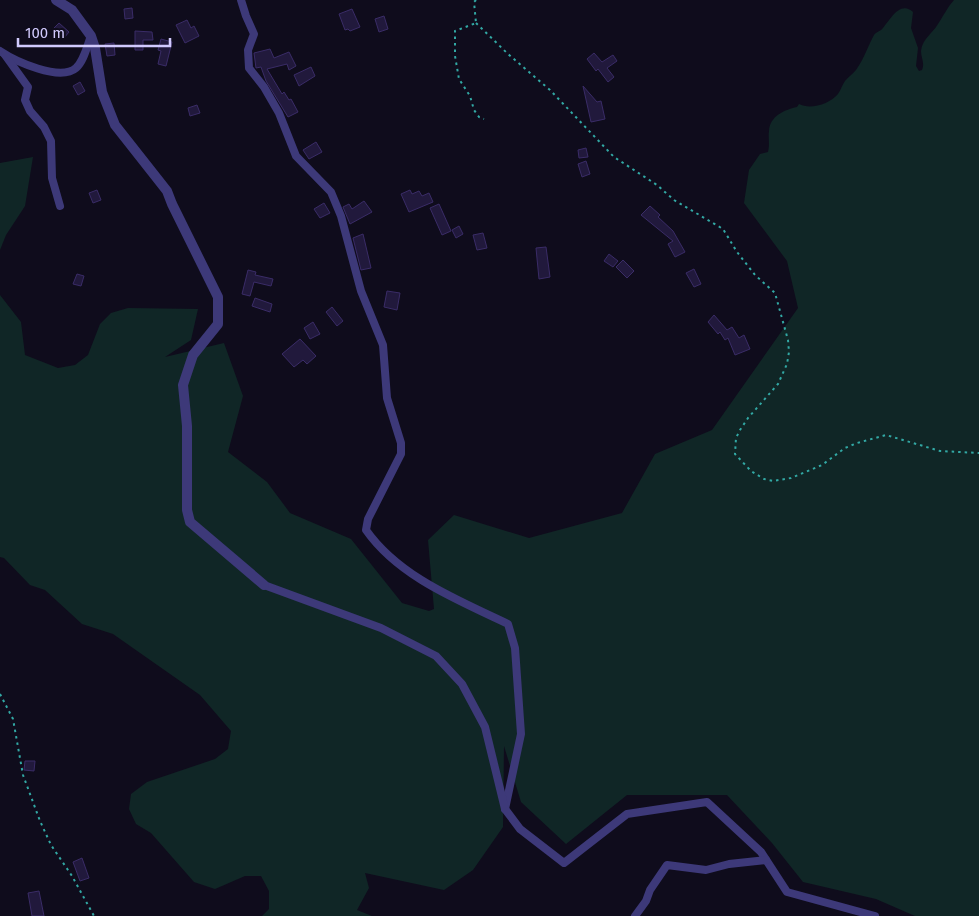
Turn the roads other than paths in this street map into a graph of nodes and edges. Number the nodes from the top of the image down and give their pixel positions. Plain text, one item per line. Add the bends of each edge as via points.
1 (56, 0) edge
2 (241, 0) edge
3 (91, 36) junction
4 (3, 53) edge
5 (60, 206) dead end
6 (264, 585) joint
7 (506, 808) junction
8 (766, 860) junction
9 (635, 916) edge
10 (875, 916) edge

1 - 3 street via 72,10
2 - 7 street via 254,34 248,50 250,68 279,113 296,156 331,192 341,216 361,291 383,345 387,398 401,443 401,454 366,530 380,547 438,590 508,624 515,648 521,734
3 - 4 street via 78,66 68,72 48,72
3 - 6 street via 102,92 115,125 167,191 218,297 218,324 193,355 183,386 187,426 186,510 190,522
4 - 5 street via 28,87 25,100 51,141 52,178
6 - 7 street via 381,628 436,656 462,684 485,727
7 - 8 street via 520,829 564,864 627,814 706,802
8 - 9 street via 706,870 667,865
8 - 10 street via 787,892

